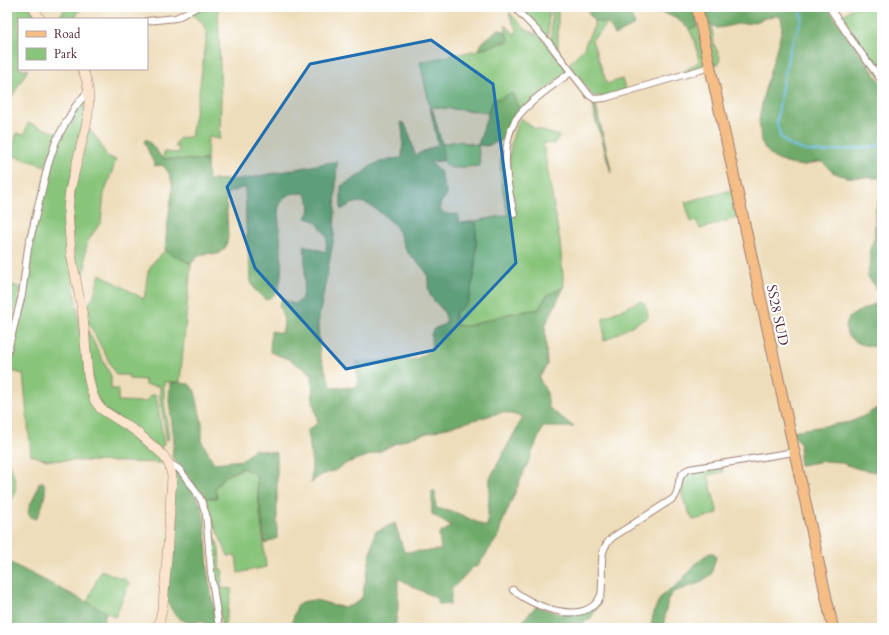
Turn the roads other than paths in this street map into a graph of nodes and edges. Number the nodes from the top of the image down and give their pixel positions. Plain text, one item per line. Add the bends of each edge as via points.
1 (33, 7) edge
2 (198, 7) edge
3 (514, 7) edge
4 (697, 7) edge
5 (829, 7) edge
6 (39, 18) edge
7 (148, 21) edge
8 (710, 67) junction
9 (82, 70) edge
10 (571, 72) junction
11 (882, 81) edge
12 (88, 91) junction
13 (514, 214) dead end
14 (7, 354) edge
15 (794, 452) junction
16 (168, 462) junction
17 (513, 590) dead end
18 (158, 628) edge
19 (219, 628) edge
20 (832, 628) edge

1 - 6 street
2 - 7 street via 176,18
3 - 10 street via 549,43
4 - 8 main road, SS28 SUD
5 - 11 street
8 - 10 street via 598,100 589,95
8 - 15 main road, SS28 SUD
9 - 12 street
10 - 13 street via 532,102 514,124 507,164
12 - 14 street via 63,127 48,165 28,248 22,295
12 - 16 street via 87,123 68,204 72,254 84,316 90,385 101,409 140,435
15 - 17 street via 683,472 674,498 606,544 602,555 601,595 598,601 587,609 573,612 557,611 526,600
15 - 20 main road, SS28 SUD
16 - 18 street via 172,478 170,522 163,605
16 - 19 street via 177,467 193,487 206,514

